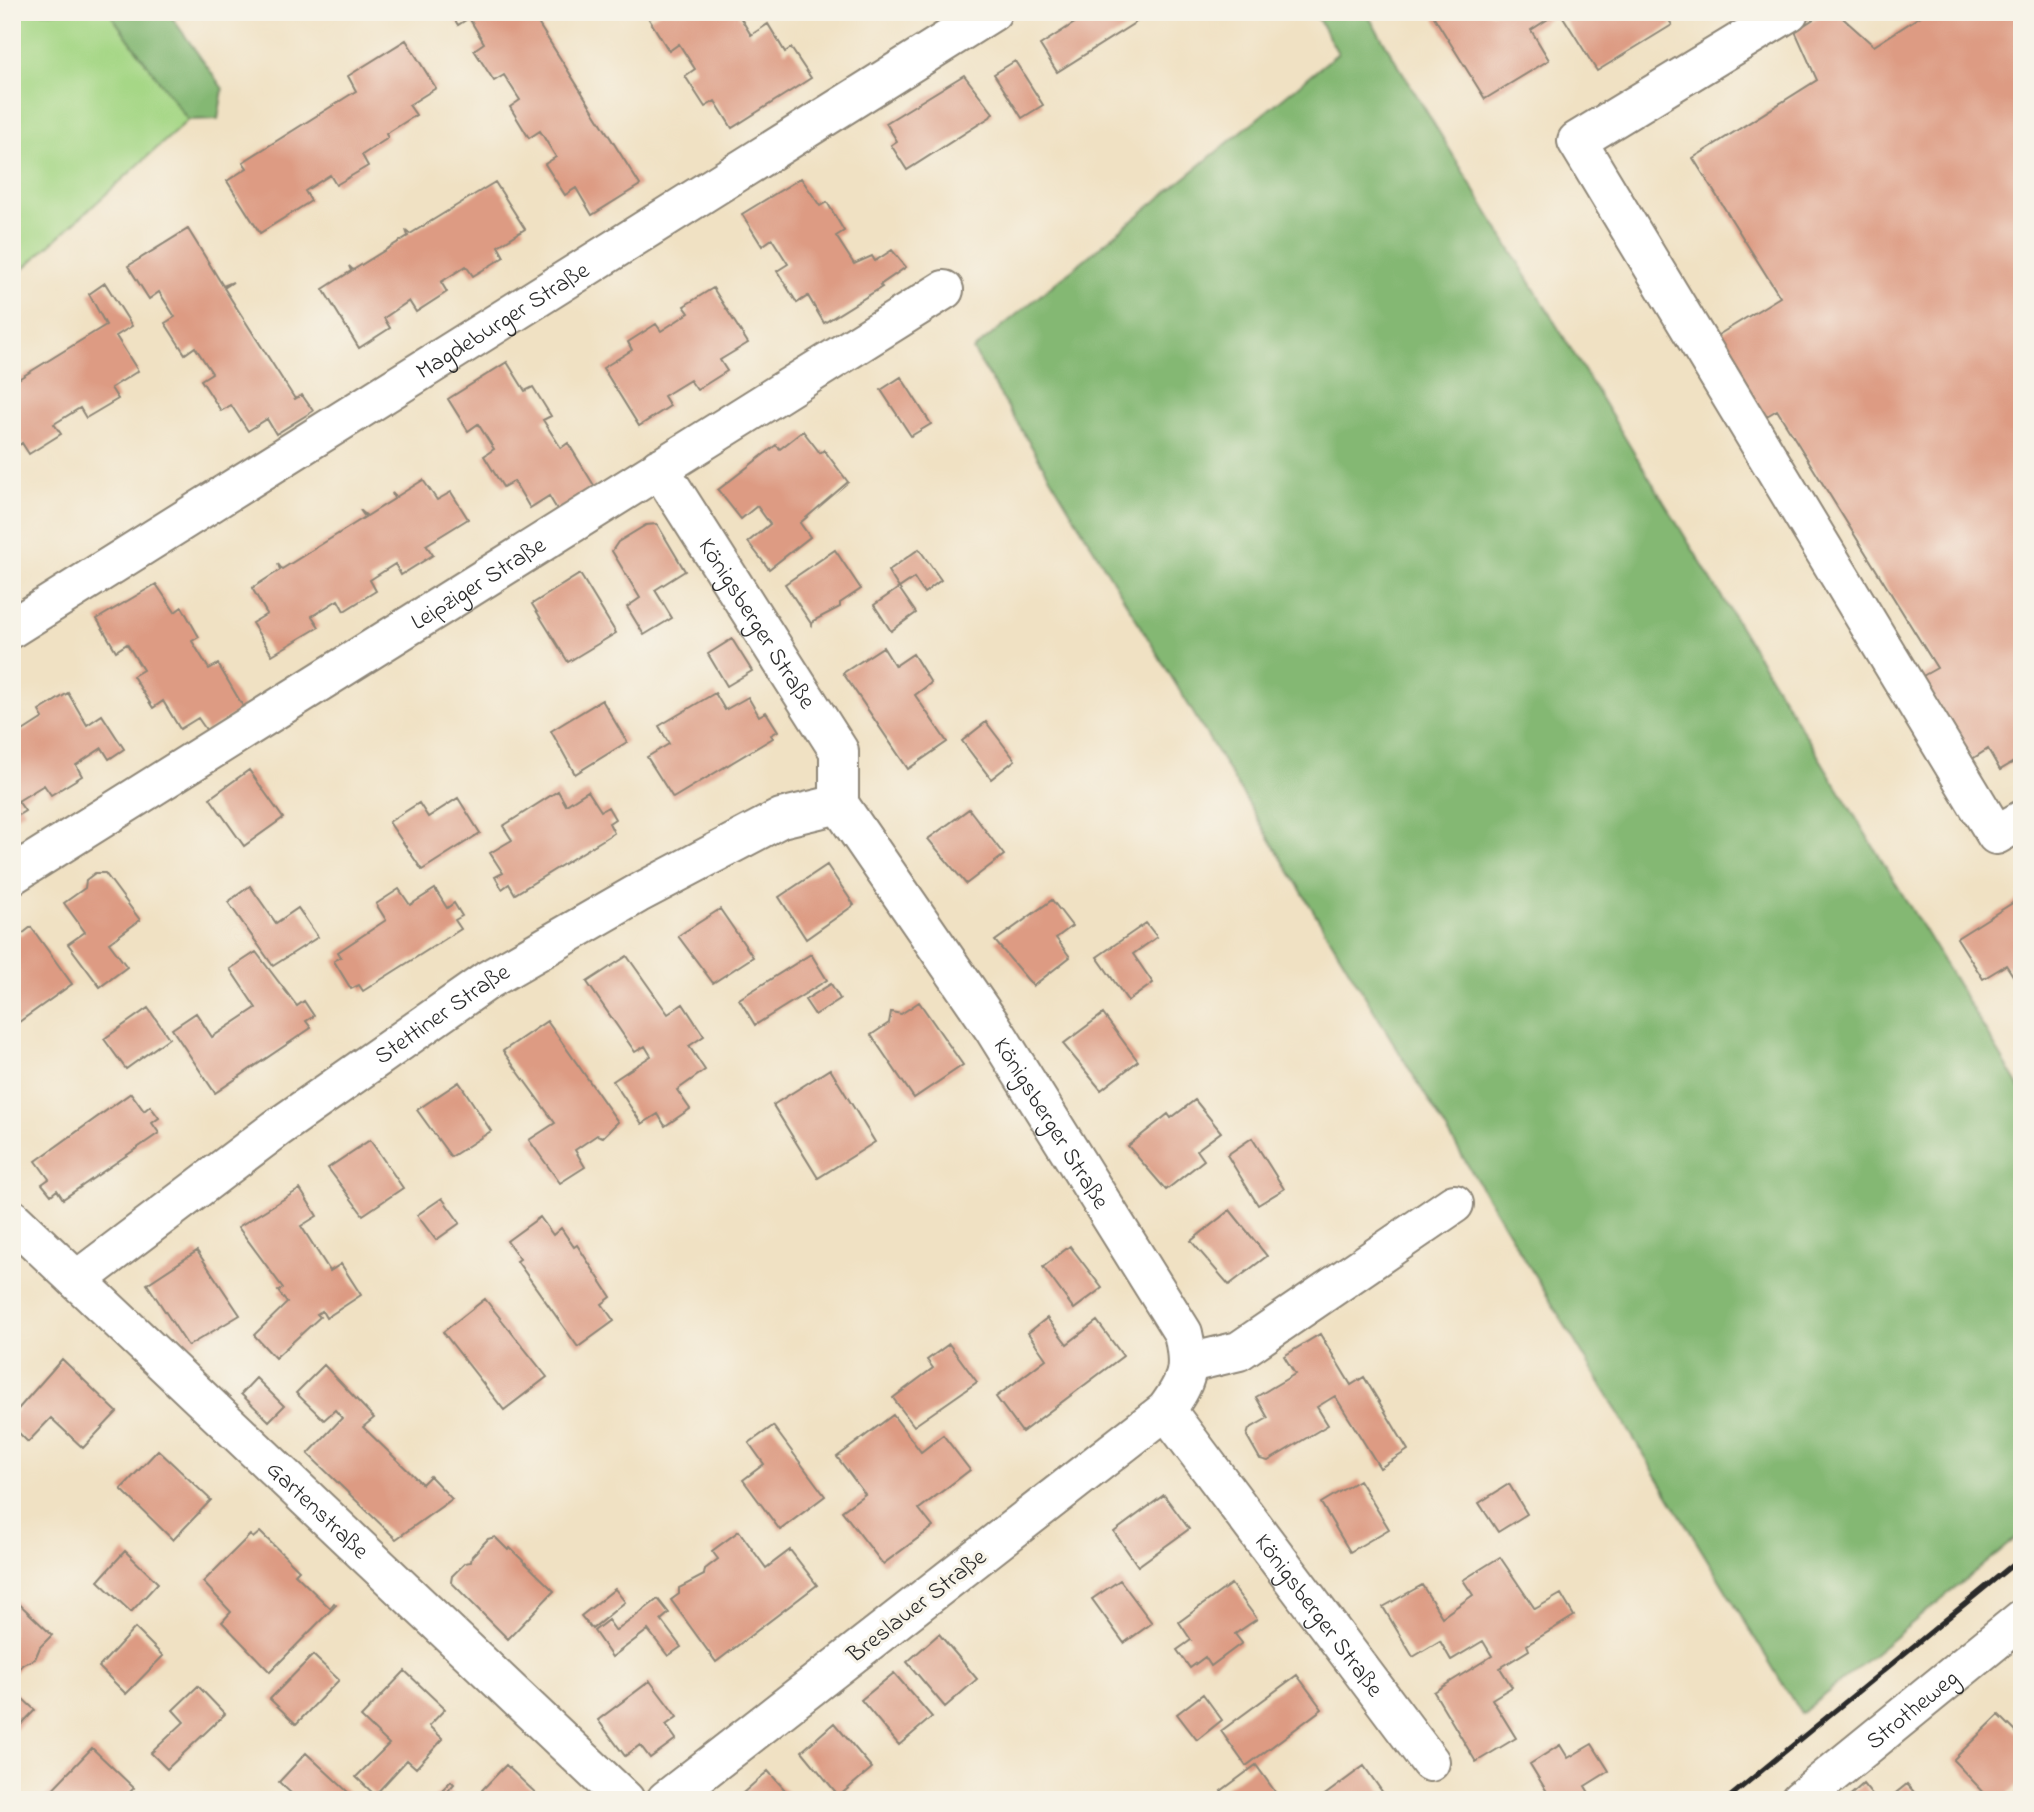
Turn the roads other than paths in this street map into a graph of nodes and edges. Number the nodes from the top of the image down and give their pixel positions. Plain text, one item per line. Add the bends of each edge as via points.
1 (992, 12) edge
2 (1788, 12) edge
3 (944, 290) dead end
4 (659, 468) junction
5 (12, 628) edge
6 (839, 804) junction
7 (2022, 820) edge
8 (12, 875) edge
9 (1454, 1204) dead end
10 (12, 1219) edge
11 (77, 1280) junction
12 (1189, 1363) junction
13 (1166, 1410) junction
14 (2022, 1619) edge
15 (1430, 1762) dead end
16 (625, 1800) edge
17 (666, 1800) edge
18 (1800, 1800) edge

1 - 5 street, Magdeburger Straße
2 - 7 street via 1577,141 1996,835
3 - 4 street, Leipziger Straße
4 - 6 street, Königsberger Straße via 839,751
4 - 8 street, Leipziger Straße
6 - 11 street, Stettiner Straße via 781,818 488,980 276,1129
6 - 12 street, Königsberger Straße via 993,1028 1183,1333
9 - 12 street via 1239,1351
10 - 11 street, Gartenstraße
11 - 16 street, Gartenstraße
12 - 13 street via 1183,1388
13 - 15 street, Königsberger Straße
13 - 17 street, Breslauer Straße
14 - 18 street, Strotheweg

